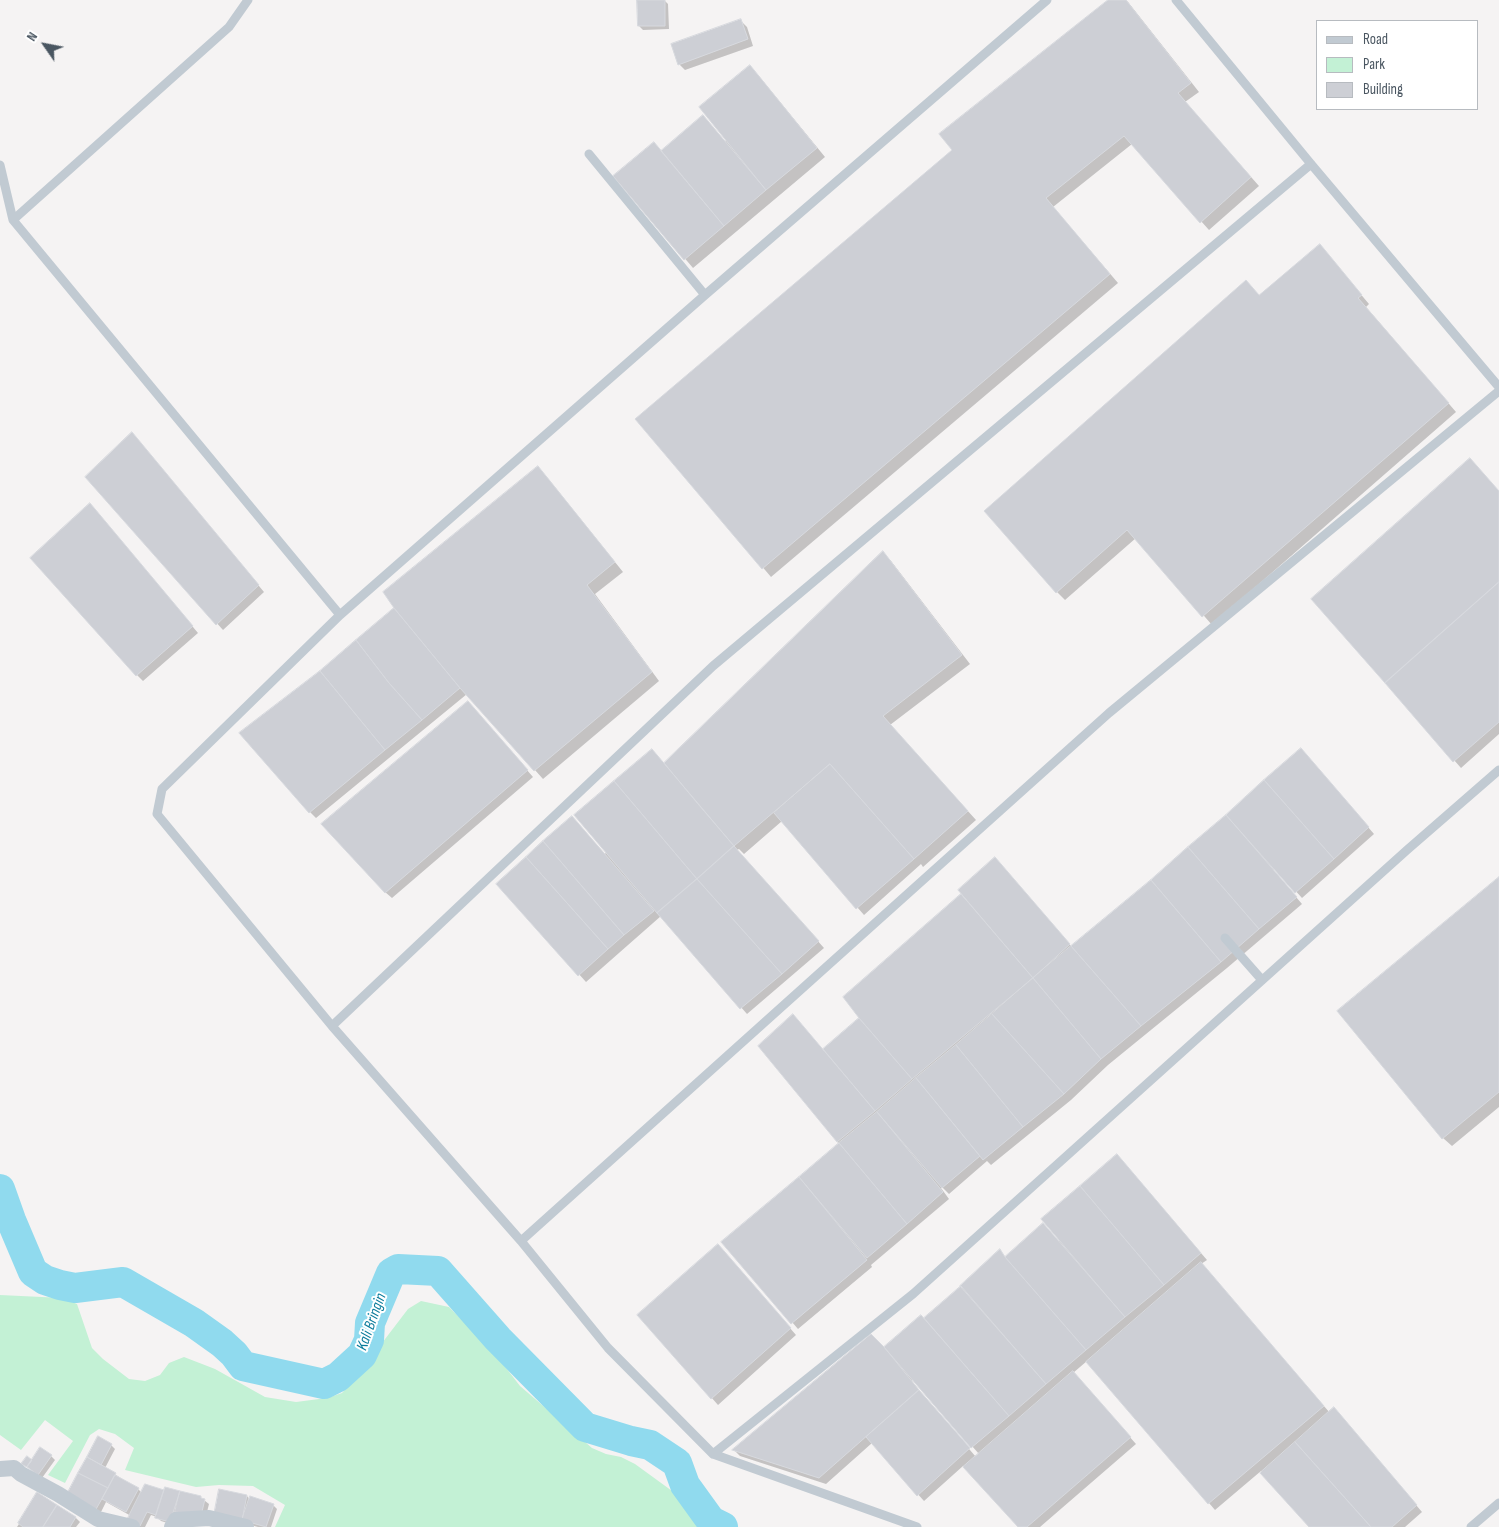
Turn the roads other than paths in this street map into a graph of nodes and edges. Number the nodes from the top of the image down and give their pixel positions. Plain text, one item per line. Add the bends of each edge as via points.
1 (248, 0) edge
2 (1047, 0) edge
3 (1176, 0) edge
4 (590, 154) dead end
5 (0, 164) edge
6 (1311, 164) junction
7 (13, 220) junction
8 (705, 295) junction
9 (1499, 389) edge
10 (340, 615) junction
11 (1499, 770) edge
12 (1225, 938) dead end
13 (1262, 980) junction
14 (332, 1026) junction
15 (521, 1241) junction
16 (713, 1454) junction
17 (0, 1469) edge
18 (1499, 1503) edge
19 (132, 1527) edge
20 (172, 1527) edge
21 (246, 1527) edge
22 (917, 1527) edge
23 (1471, 1527) edge

1 - 7 lane via 229,27
2 - 8 lane
3 - 6 lane
4 - 8 lane
5 - 7 lane
6 - 9 lane
6 - 14 lane via 713,666
7 - 10 lane
8 - 10 lane
9 - 15 lane via 1109,714
10 - 14 lane via 162,789 158,814
11 - 13 lane
12 - 13 lane
13 - 16 lane via 913,1294
14 - 15 lane
15 - 16 lane via 608,1348
16 - 22 lane
17 - 19 street via 14,1468 98,1519
18 - 23 lane
20 - 21 street via 176,1520 209,1518

